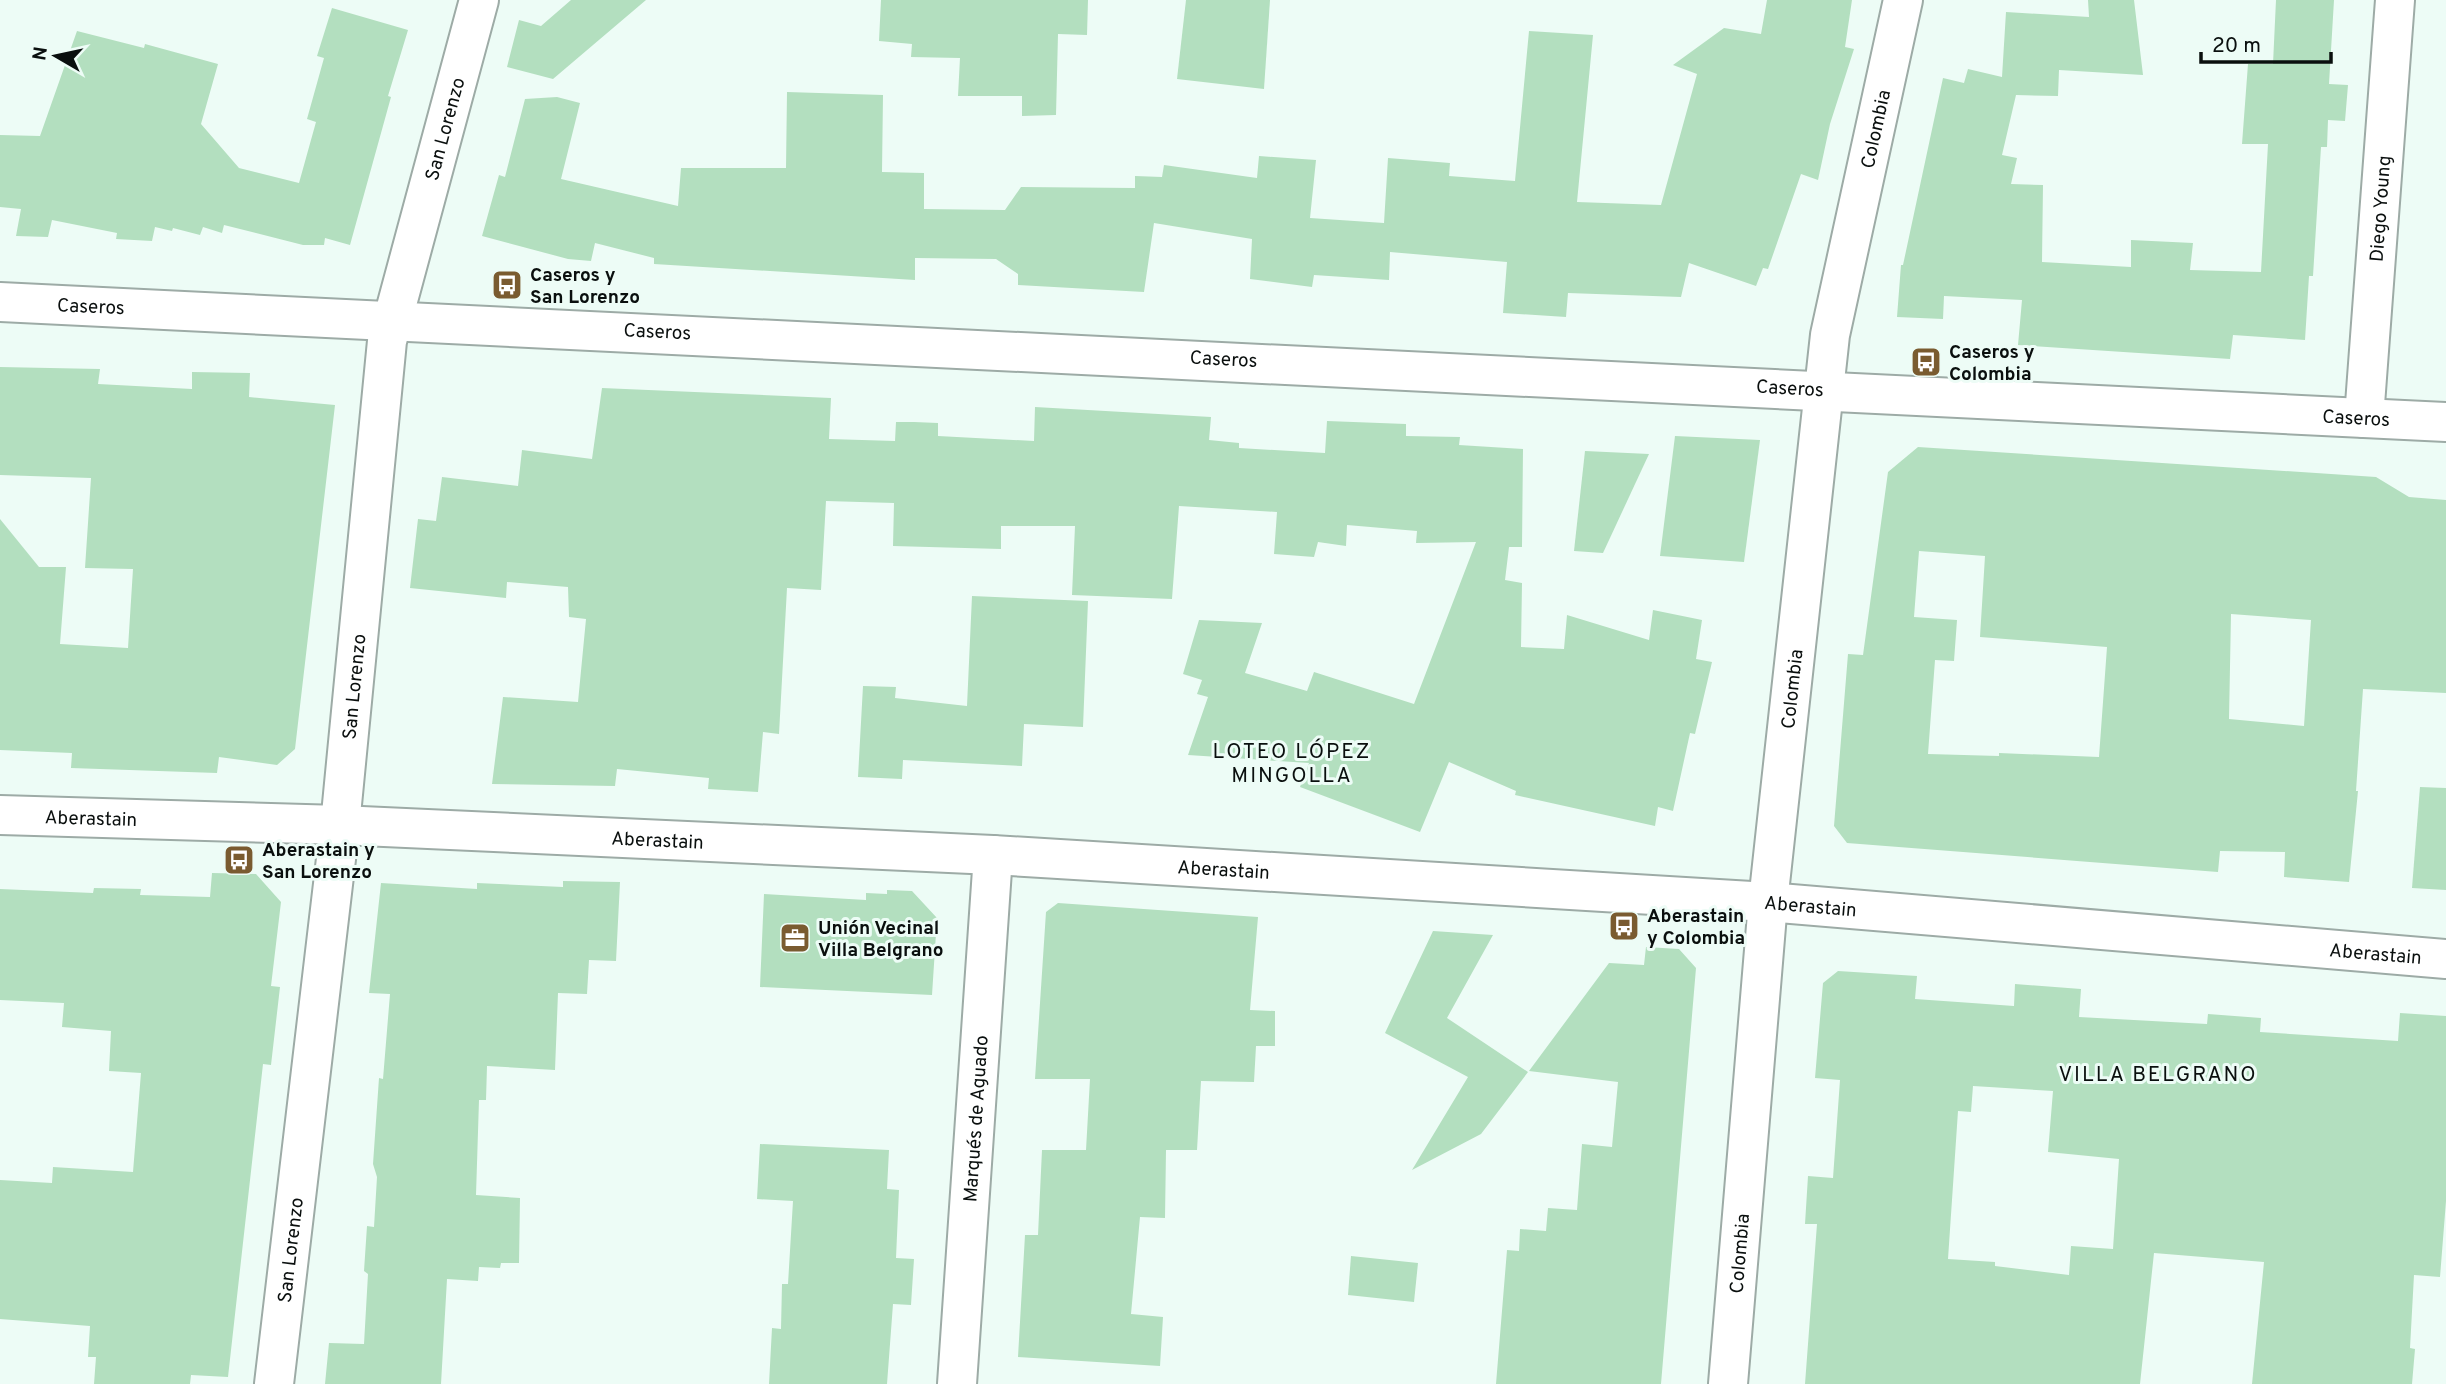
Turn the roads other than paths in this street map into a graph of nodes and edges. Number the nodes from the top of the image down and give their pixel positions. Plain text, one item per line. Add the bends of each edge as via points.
1 (479, 0) edge
2 (1903, 0) edge
3 (2395, 0) edge
4 (0, 302) edge
5 (394, 318) junction
6 (1823, 388) junction
7 (2364, 418) junction
8 (2446, 422) edge
9 (0, 815) edge
10 (340, 825) junction
11 (993, 855) junction
12 (1768, 902) junction
13 (2446, 960) edge
14 (274, 1384) edge
15 (957, 1384) edge
16 (1728, 1384) edge

1 - 5 street, San Lorenzo
2 - 6 street, Colombia via 1829,335
3 - 7 street, Diego Young
4 - 5 street, Caseros
5 - 6 street, Caseros
5 - 10 street, San Lorenzo via 387,341
6 - 7 street, Caseros
6 - 12 street, Colombia
7 - 8 street, Caseros
9 - 10 street, Aberastain
10 - 11 street, Aberastain
10 - 14 street, San Lorenzo
11 - 12 street, Aberastain
11 - 15 street, Marqués de Aguado
12 - 13 street, Aberastain
12 - 16 street, Colombia

